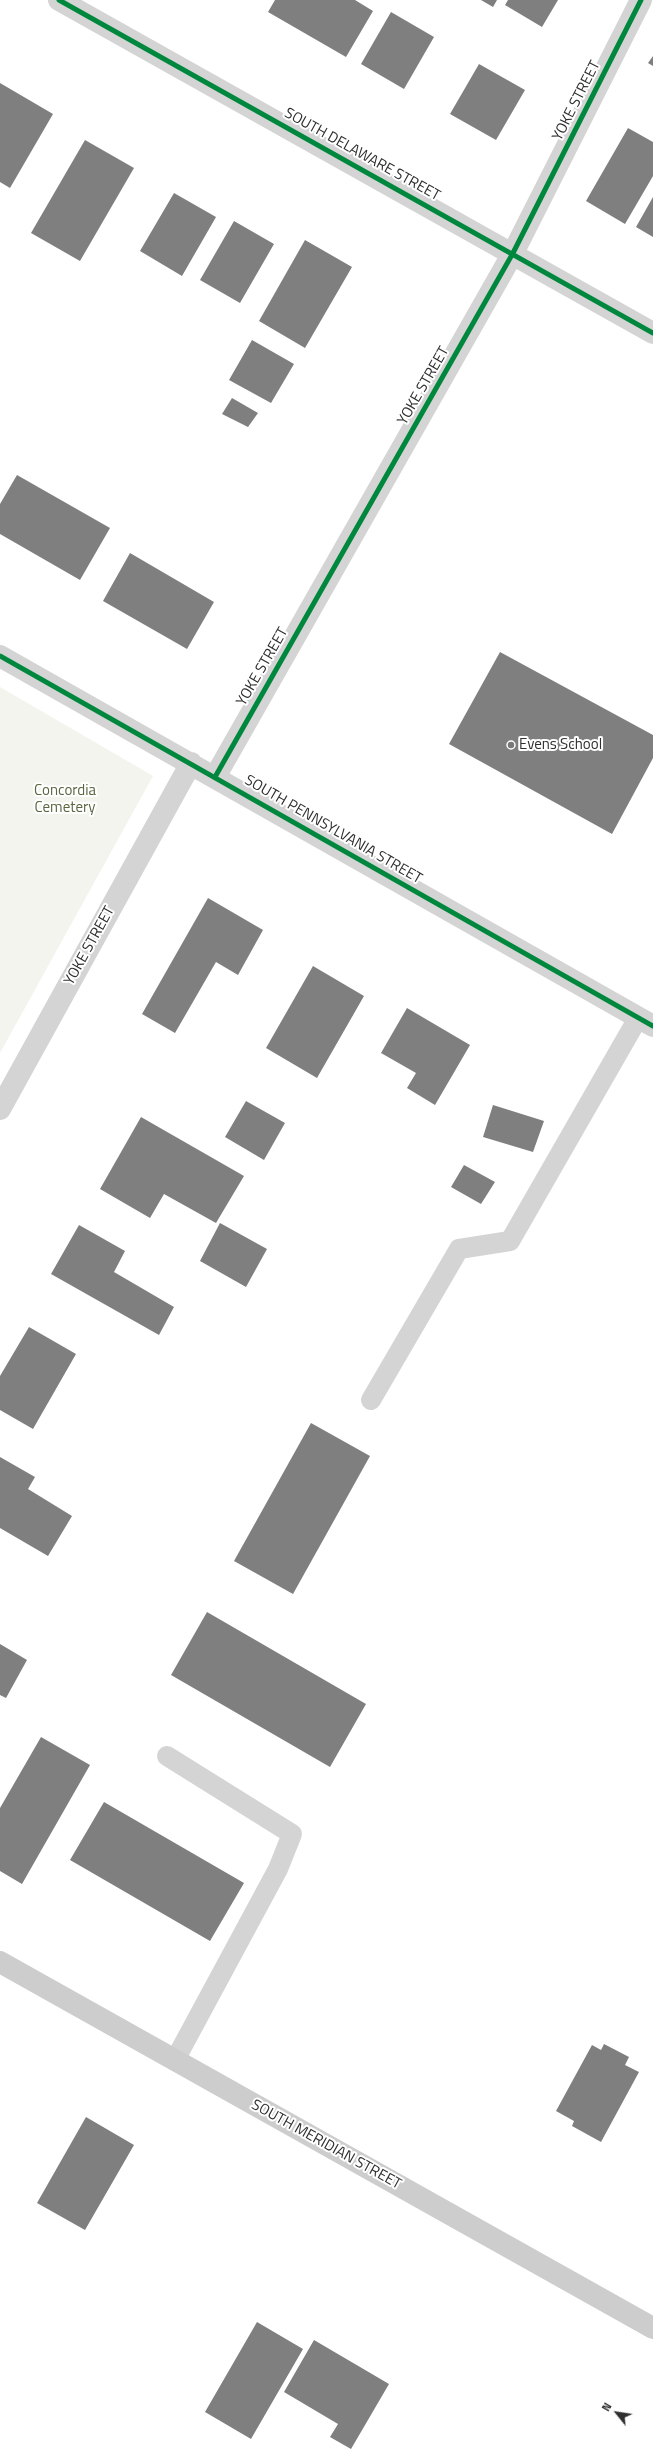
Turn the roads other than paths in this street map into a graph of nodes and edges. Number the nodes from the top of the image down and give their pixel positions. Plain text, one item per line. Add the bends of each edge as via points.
1 (59, 0) edge
2 (641, 0) edge
3 (513, 253) junction
4 (653, 333) edge
5 (0, 656) edge
6 (191, 763) junction
7 (215, 777) junction
8 (646, 1022) edge
9 (0, 1109) edge
10 (371, 1400) dead end
11 (167, 1756) dead end
12 (0, 1962) edge
13 (176, 2060) junction
14 (653, 2328) edge

1 - 3 street, SOUTH DELAWARE STREET
2 - 3 street, YOKE STREET
3 - 4 street, SOUTH DELAWARE STREET
3 - 7 street, YOKE STREET
5 - 6 street, SOUTH PENNSYLVANIA STREET
6 - 7 street, SOUTH PENNSYLVANIA STREET
6 - 9 street, YOKE STREET
7 - 8 street, SOUTH PENNSYLVANIA STREET
8 - 10 lane via 510,1241 459,1249
11 - 13 lane via 292,1834 278,1869
12 - 13 main road, SOUTH MERIDIAN STREET
13 - 14 main road, SOUTH MERIDIAN STREET

